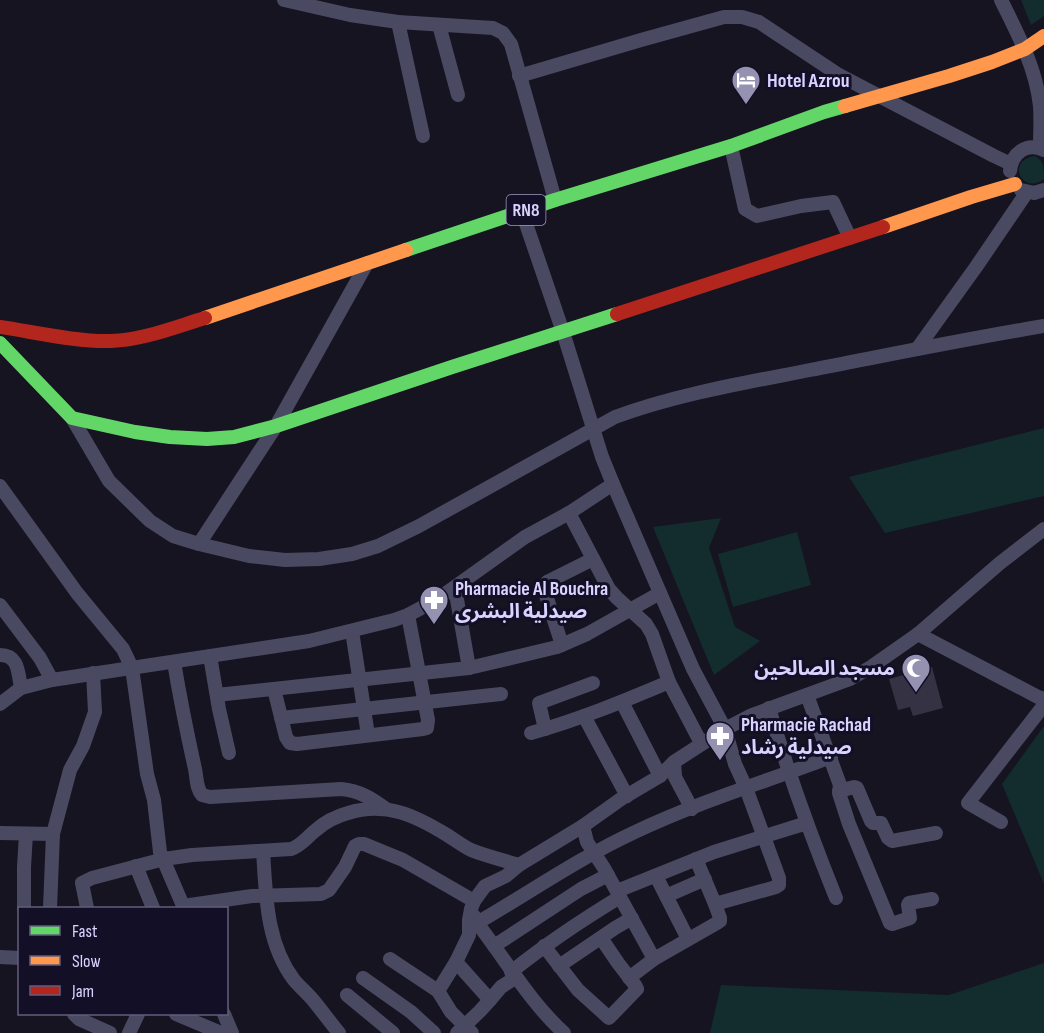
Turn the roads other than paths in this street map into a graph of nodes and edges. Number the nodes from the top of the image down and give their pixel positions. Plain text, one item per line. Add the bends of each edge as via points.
1 (284, 0) edge
2 (1001, 0) edge
3 (398, 22) junction
4 (439, 25) junction
5 (1044, 36) edge
6 (1025, 49) junction
7 (519, 76) junction
8 (458, 95) dead end
9 (877, 96) junction
10 (423, 136) dead end
11 (731, 146) junction
12 (1042, 149) edge
13 (1011, 164) junction
14 (1021, 188) junction
15 (1044, 190) edge
16 (555, 200) junction
17 (522, 212) junction
18 (850, 238) junction
19 (368, 263) junction
20 (1044, 326) edge
21 (0, 327) edge
22 (563, 332) junction
23 (0, 343) edge
24 (917, 349) junction
25 (72, 418) junction
26 (276, 426) junction
27 (594, 429) junction
28 (613, 484) junction
29 (0, 486) edge
30 (569, 513) junction
31 (1044, 529) edge
32 (199, 544) junction
33 (594, 559) junction
34 (454, 588) junction
35 (660, 593) junction
36 (0, 604) edge
37 (630, 610) junction
38 (408, 615) junction
39 (352, 631) junction
40 (918, 634) junction
41 (562, 645) junction
42 (0, 655) edge
43 (210, 656) junction
44 (174, 662) junction
45 (132, 668) junction
46 (469, 668) junction
47 (93, 673) junction
48 (419, 673) junction
49 (52, 680) junction
50 (359, 680) junction
51 (669, 682) junction
52 (593, 683) dead end
53 (21, 688) junction
54 (274, 689) junction
55 (501, 694) dead end
56 (217, 695) junction
57 (807, 695) junction
58 (1044, 699) edge
59 (425, 702) junction
60 (622, 702) junction
61 (0, 704) edge
62 (1044, 705) edge
63 (364, 708) junction
64 (769, 708) junction
65 (584, 716) junction
66 (281, 718) junction
67 (545, 729) junction
68 (725, 729) junction
69 (531, 733) dead end
70 (368, 735) junction
71 (701, 743) junction
72 (229, 753) dead end
73 (831, 757) junction
74 (674, 762) junction
75 (789, 772) junction
76 (660, 776) junction
77 (746, 788) junction
78 (839, 791) junction
79 (627, 796) junction
80 (386, 809) junction
81 (692, 809) junction
82 (1001, 822) dead end
83 (807, 823) junction
84 (583, 826) junction
85 (0, 833) edge
86 (936, 833) dead end
87 (26, 834) junction
88 (53, 834) junction
89 (765, 836) junction
90 (263, 851) junction
91 (594, 852) junction
92 (696, 859) junction
93 (164, 860) junction
94 (519, 865) junction
95 (136, 866) junction
96 (608, 875) junction
97 (656, 876) junction
98 (705, 879) junction
99 (618, 894) junction
100 (266, 896) junction
101 (666, 896) junction
102 (836, 898) dead end
103 (932, 899) dead end
104 (715, 904) junction
105 (473, 905) junction
106 (24, 907) edge
107 (50, 907) edge
108 (87, 907) edge
109 (152, 907) edge
110 (183, 907) edge
111 (632, 918) junction
112 (477, 923) junction
113 (601, 938) junction
114 (688, 939) junction
115 (494, 946) junction
116 (544, 946) junction
117 (0, 956) edge
118 (18, 958) edge
119 (390, 959) dead end
120 (654, 959) junction
121 (456, 962) junction
122 (559, 966) junction
123 (513, 975) junction
124 (363, 978) dead end
125 (629, 978) junction
126 (438, 991) junction
127 (346, 995) dead end
128 (490, 1000) junction
129 (75, 1015) edge
130 (138, 1015) edge
131 (180, 1015) edge
132 (224, 1015) edge
133 (197, 1019) edge
134 (464, 1031) edge
135 (110, 1033) edge
136 (129, 1033) edge
137 (221, 1033) edge
138 (231, 1033) edge
139 (339, 1033) edge
140 (393, 1033) edge
141 (434, 1033) edge
142 (564, 1033) edge

1 - 3 street
2 - 6 street
3 - 4 street
3 - 10 street
4 - 7 street via 493,28 503,33 511,44
4 - 8 street
5 - 6 main road, RN8
6 - 9 main road, RN8
6 - 12 street via 1037,88
7 - 9 street via 724,17 742,17 759,22
7 - 16 street
9 - 11 main road, RN8
9 - 13 street
11 - 16 main road, RN8
11 - 18 street via 745,209 757,216 833,202
12 - 13 street via 1025,148
13 - 14 street via 1011,178
14 - 15 street via 1034,193
14 - 18 main road via 971,197
14 - 24 street via 976,267
16 - 17 main road, RN8
17 - 19 main road, RN8
17 - 22 street
18 - 22 main road
19 - 21 main road, RN8 via 137,338 80,339
19 - 26 street
20 - 24 street
22 - 26 main road
22 - 27 street
23 - 25 main road
24 - 27 street via 711,390 634,410
25 - 26 main road via 170,437 234,437
25 - 32 street via 109,482 128,501 173,536
26 - 32 street
27 - 28 street
27 - 32 street via 419,526 352,554 285,560
28 - 30 street
28 - 35 street
29 - 45 street via 123,649
30 - 33 street
30 - 34 street via 525,537
31 - 40 street
33 - 37 street via 609,589
33 - 41 street via 547,582 546,596
34 - 38 street
34 - 46 street
35 - 37 street
35 - 68 street
36 - 49 street via 40,657
37 - 41 street
37 - 51 street via 652,634
38 - 39 street
38 - 48 street
39 - 43 street
39 - 50 street
40 - 57 street via 871,667
40 - 58 street
41 - 46 street
42 - 53 street via 15,661
43 - 44 street
43 - 56 street
44 - 45 street
44 - 80 street via 202,795 341,789 371,798
45 - 47 street
45 - 93 street
46 - 48 street
47 - 49 street
47 - 88 street via 95,711 70,770
48 - 50 street
48 - 59 street
49 - 53 street
50 - 54 street
50 - 63 street
51 - 60 street
51 - 71 street
52 - 67 street via 538,703
53 - 61 street
54 - 56 street
54 - 66 street
55 - 59 street
56 - 72 street
57 - 64 street
57 - 73 street
59 - 63 street
59 - 70 street via 427,728
60 - 65 street
60 - 76 street
62 - 82 street via 968,803
63 - 66 street
63 - 70 street
64 - 68 street
64 - 75 street
65 - 67 street
65 - 79 street
66 - 70 street via 287,740 294,744
67 - 69 street
68 - 71 street
68 - 77 street
71 - 74 street
73 - 75 street
73 - 78 street
74 - 76 street
74 - 81 street via 675,777
75 - 77 street
75 - 83 street
76 - 79 street
77 - 81 street
77 - 89 street
78 - 86 street via 857,788 871,821 881,823 892,841
78 - 103 street via 890,922 910,918 909,903
79 - 84 street
80 - 90 street via 346,813 318,828 295,848
80 - 94 street via 419,818 470,849
81 - 91 street
83 - 89 street
83 - 102 street
84 - 91 street
84 - 94 street
85 - 87 street
87 - 88 street
87 - 106 street
88 - 107 street
89 - 92 street
89 - 104 street via 779,885
90 - 93 street
90 - 100 street
91 - 96 street
91 - 112 street
92 - 97 street
92 - 98 street
93 - 95 street
93 - 110 street
94 - 105 street via 485,886
95 - 108 street via 84,881
95 - 109 street
96 - 99 street
96 - 115 street
97 - 99 street
97 - 101 street
98 - 101 street
98 - 104 street
99 - 111 street
99 - 116 street
100 - 105 street via 321,894 329,890 355,846 364,844 403,860
100 - 110 street
100 - 139 street via 272,930 285,965
101 - 114 street
104 - 114 street via 720,921
105 - 112 street
105 - 121 street via 469,935
111 - 113 street
111 - 120 street
112 - 115 street
113 - 122 street
113 - 125 street
114 - 120 street
115 - 123 street
116 - 122 street
116 - 123 street
117 - 118 street
119 - 126 street
120 - 125 street
121 - 126 street
121 - 128 street
122 - 125 street via 609,1018 637,988
123 - 128 street
123 - 142 street
124 - 141 street
126 - 134 street
127 - 140 street
128 - 134 street
129 - 135 street
130 - 136 street
131 - 133 street
132 - 138 street
133 - 137 street

